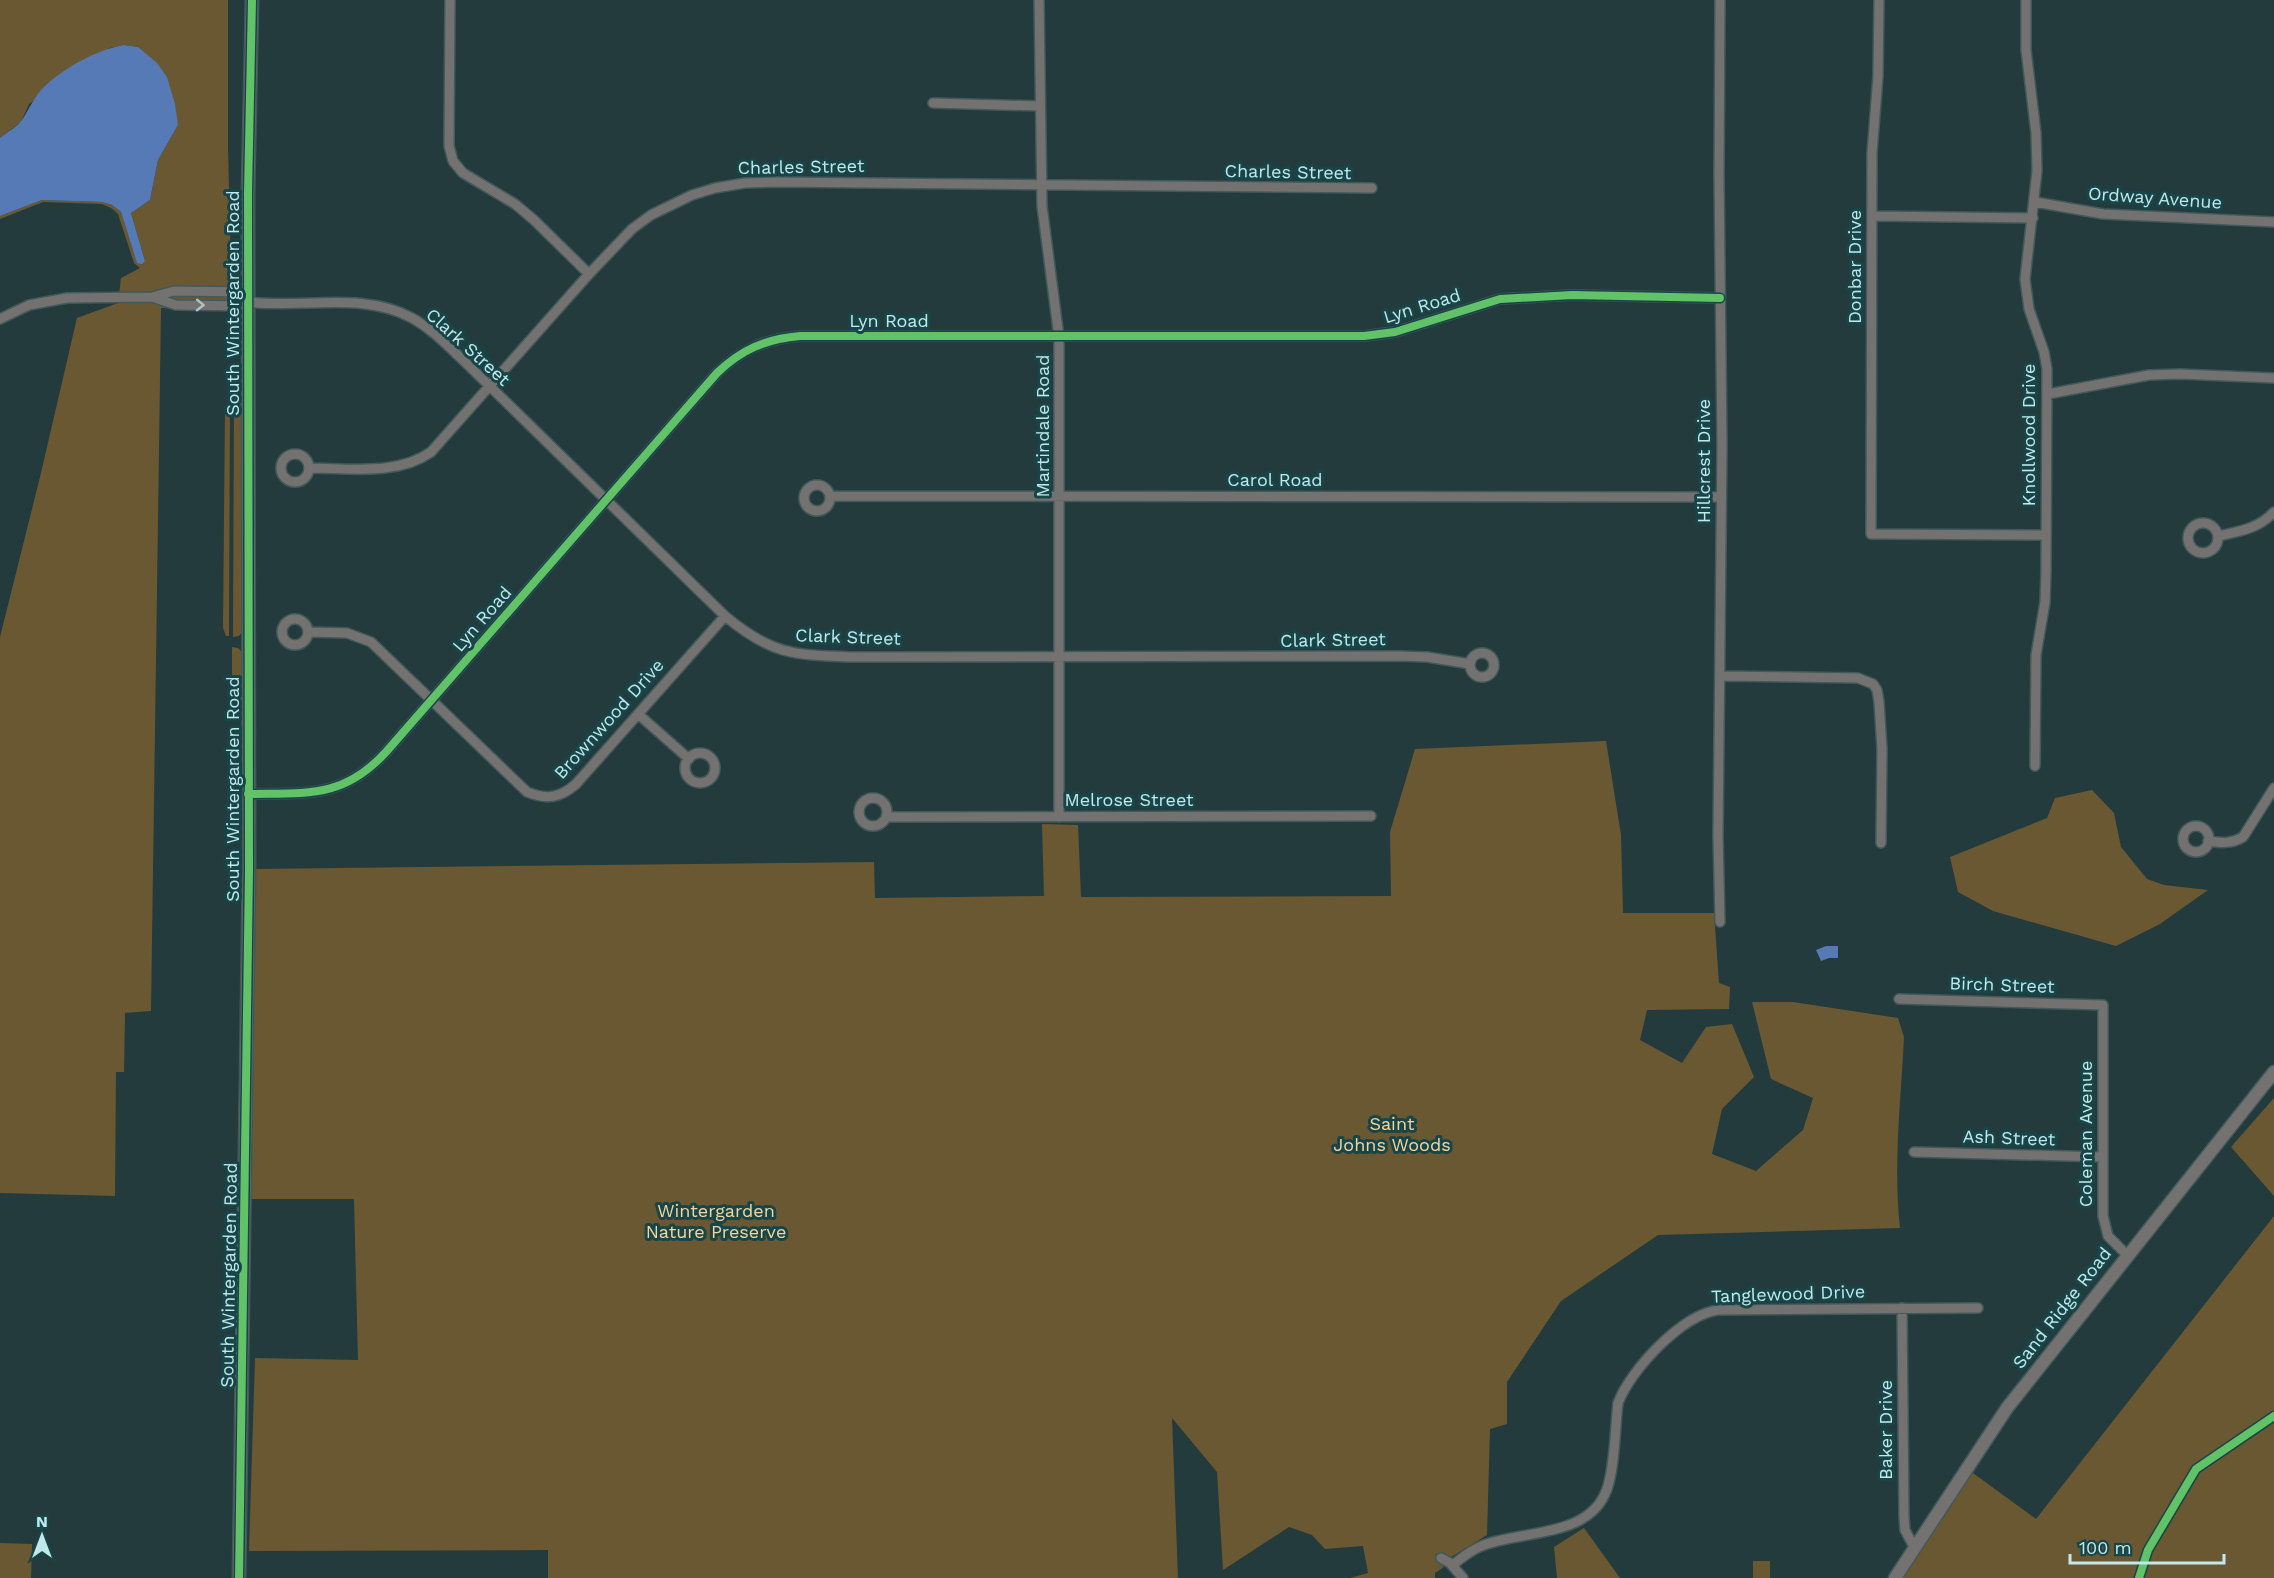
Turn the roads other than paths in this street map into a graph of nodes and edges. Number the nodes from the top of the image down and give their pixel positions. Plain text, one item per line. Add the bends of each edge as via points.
1 (252, 0) edge
2 (450, 0) edge
3 (1039, 0) edge
4 (1720, 0) edge
5 (1879, 0) edge
6 (2026, 0) edge
7 (933, 103) dead end
8 (1039, 106) junction
9 (1042, 184) junction
10 (1372, 188) dead end
11 (2035, 202) junction
12 (1872, 216) junction
13 (2033, 218) junction
14 (2274, 222) edge
15 (589, 274) junction
16 (152, 297) junction
17 (1720, 298) junction
18 (248, 300) junction
19 (0, 319) edge
20 (1059, 337) junction
21 (2274, 378) edge
22 (490, 387) junction
23 (2048, 394) junction
24 (309, 468) dead end
25 (830, 496) dead end
26 (1721, 497) junction
27 (1060, 498) junction
28 (605, 501) junction
29 (2274, 512) edge
30 (2046, 535) junction
31 (2218, 536) dead end
32 (725, 616) junction
33 (308, 632) dead end
34 (1060, 657) junction
35 (1470, 664) dead end
36 (1720, 676) junction
37 (433, 699) junction
38 (638, 714) junction
39 (689, 759) dead end
40 (2035, 766) dead end
41 (2274, 788) edge
42 (248, 794) junction
43 (1371, 816) dead end
44 (886, 817) dead end
45 (1059, 817) junction
46 (2208, 841) dead end
47 (1881, 843) dead end
48 (1720, 922) dead end
49 (1899, 999) dead end
50 (2103, 1005) joint
51 (2274, 1072) edge
52 (1914, 1152) dead end
53 (2103, 1157) junction
54 (2127, 1255) junction
55 (1902, 1308) junction
56 (1978, 1308) dead end
57 (1915, 1549) junction
58 (1441, 1558) dead end
59 (1453, 1566) junction
60 (239, 1578) edge
61 (1463, 1578) edge
62 (1895, 1578) edge

1 - 18 street, South Wintergarden Road
2 - 15 street via 449,146 453,161 463,173 534,219
3 - 8 street, Martindale Road
4 - 17 street, Hillcrest Drive
5 - 12 street, Donbar Drive
6 - 11 street, Knollwood Drive via 2027,72 2036,133
7 - 8 street
8 - 9 street, Martindale Road
9 - 10 street, Charles Street
9 - 15 street, Charles Street via 776,182 714,188 651,215 615,245
9 - 20 street, Martindale Road
11 - 13 street, Knollwood Drive
11 - 14 street, Ordway Avenue via 2103,214
12 - 13 street
12 - 30 street, Donbar Drive via 1871,534
13 - 23 street, Knollwood Drive via 2026,293 2044,352
15 - 22 street, Charles Street
16 - 18 street via 174,291
16 -> 18 street via 176,305
16 - 19 street via 52,299
17 - 20 street, Lyn Road via 1572,295 1500,299 1395,332 1364,336
17 - 26 street, Hillcrest Drive
18 - 22 street, Clark Street via 345,303 398,312 424,326
18 - 42 street, South Wintergarden Road
20 - 27 street, Martindale Road
20 - 28 street, Lyn Road via 800,336 769,340 741,353 717,373
21 - 23 street via 2149,375
22 - 24 street, Charles Street via 442,443 418,460 379,469
22 - 28 street, Clark Street
23 - 30 street, Knollwood Drive
25 - 27 street, Carol Road
26 - 27 street, Carol Road
26 - 36 street, Hillcrest Drive
27 - 34 street, Martindale Road
28 - 32 street, Clark Street
28 - 37 street, Lyn Road
29 - 31 street via 2250,529
30 - 40 street, Knollwood Drive via 2045,602 2036,655
32 - 34 street, Clark Street via 760,642 810,655
32 - 38 street, Brownwood Drive
33 - 37 street, Brownwood Drive via 340,632 364,638
34 - 35 street, Clark Street via 1399,656
34 - 45 street, Martindale Road
36 - 47 street via 1858,678 1873,684 1880,713
36 - 48 street, Hillcrest Drive
37 - 38 street, Brownwood Drive via 527,792 546,798 568,791
37 - 42 street, Lyn Road via 382,756 352,780 309,794
38 - 39 street
41 - 46 street via 2243,837 2235,842
42 - 60 street, South Wintergarden Road
43 - 45 street, Melrose Street
44 - 45 street, Melrose Street
49 - 50 street, Birch Street
50 - 53 street, Coleman Avenue
51 - 54 street, Sand Ridge Road
52 - 53 street, Ash Street
53 - 54 street, Coleman Avenue via 2105,1228
54 - 57 street, Sand Ridge Road via 2007,1408
55 - 56 street, Tanglewood Drive
55 - 57 street, Baker Drive via 1904,1517 1905,1530
55 - 59 street, Tanglewood Drive via 1718,1310 1695,1317 1674,1332 1622,1391 1609,1482 1592,1512 1557,1528 1480,1547
57 - 62 street, Sand Ridge Road
58 - 59 street
59 - 61 street

